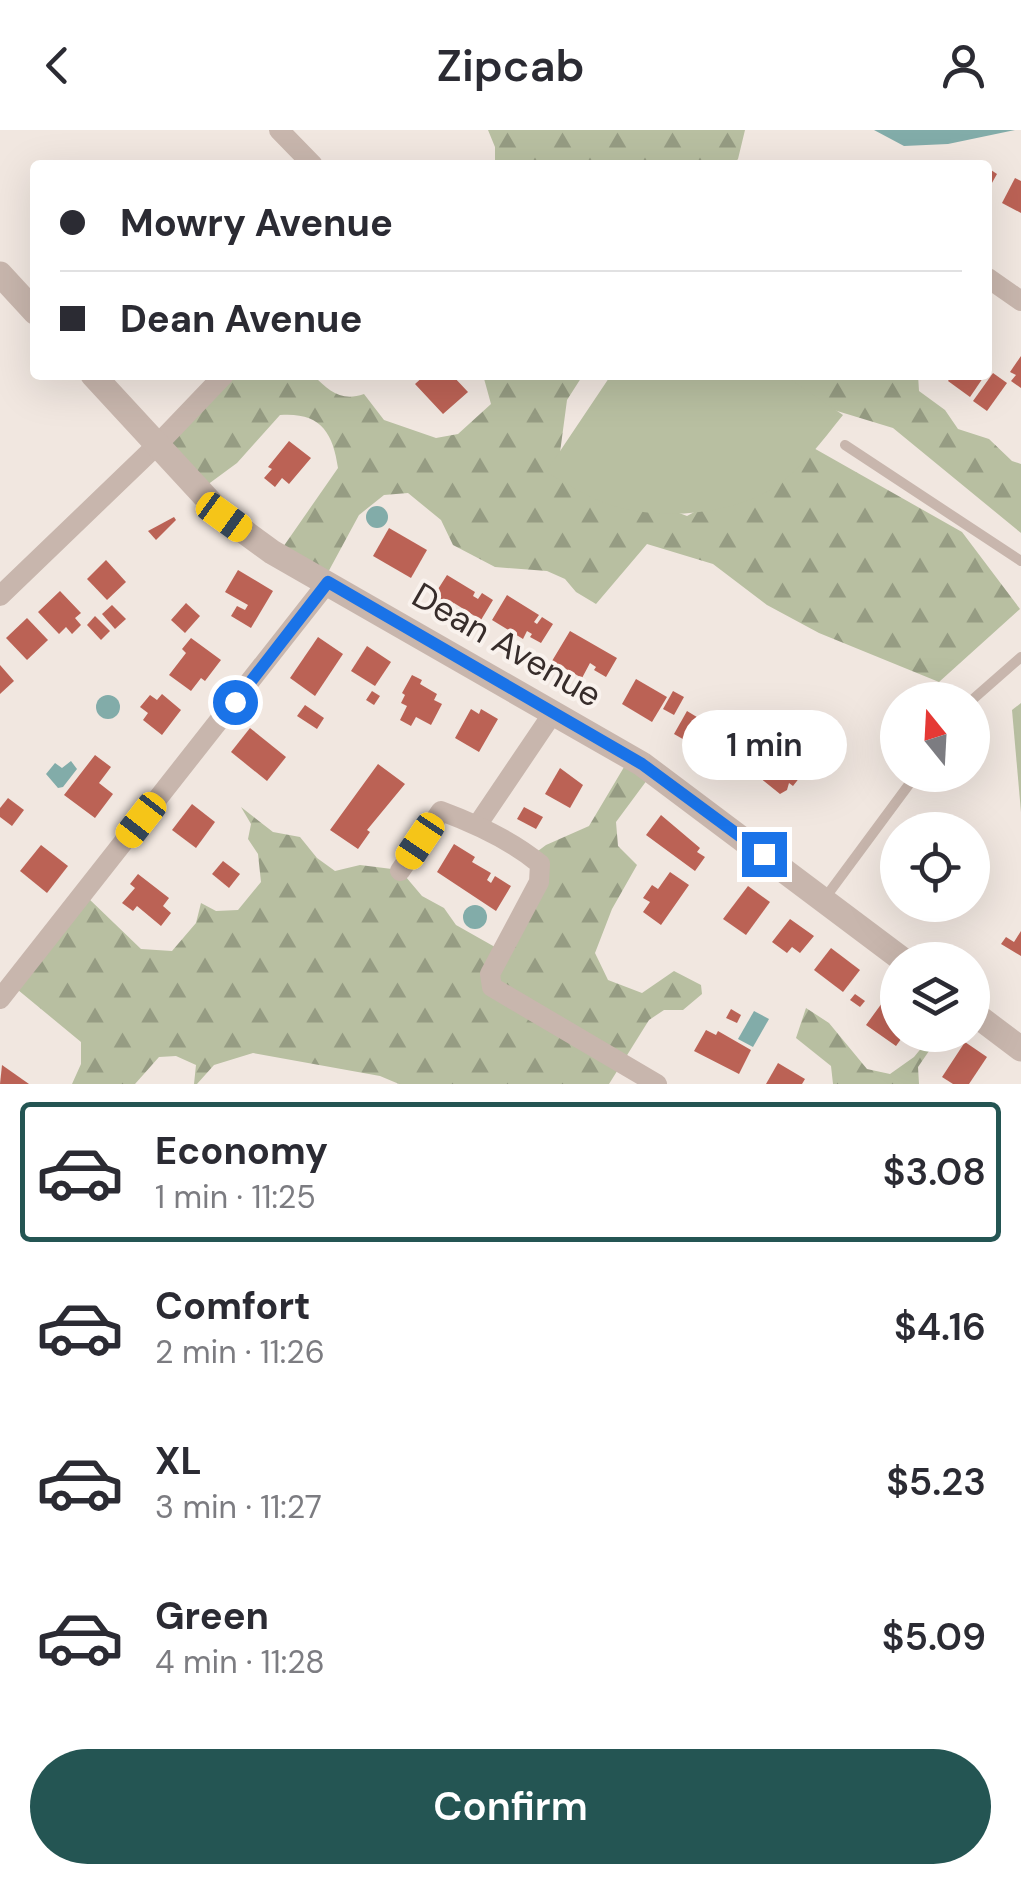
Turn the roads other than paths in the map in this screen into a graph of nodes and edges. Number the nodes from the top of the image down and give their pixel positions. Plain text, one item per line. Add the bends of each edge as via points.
1 (279, 130) edge
2 (308, 160) edge
3 (2, 280) edge
4 (992, 281) edge
5 (1021, 301) edge
6 (30, 307) edge
7 (97, 380) edge
8 (219, 380) edge
9 (158, 444) junction
10 (844, 445) dead end
11 (1021, 561) edge
12 (328, 582) junction
13 (0, 596) edge
14 (1021, 657) edge
15 (990, 684) edge
16 (554, 713) junction
17 (903, 792) edge
18 (478, 824) junction
19 (400, 871) dead end
20 (825, 898) junction
21 (880, 942) edge
22 (0, 999) edge
23 (990, 1026) edge
24 (1021, 1049) edge
25 (656, 1084) edge

1 - 2 street
3 - 6 street
4 - 5 street
7 - 9 street, Dean Avenue
8 - 9 street
9 - 12 street, Dean Avenue via 224,517
9 - 13 street
10 - 11 lane
12 - 16 street, Dean Avenue
12 - 22 street
14 - 15 lane
16 - 18 street
16 - 20 street, Dean Avenue via 642,764
17 - 20 lane
18 - 19 street via 441,811
18 - 25 street via 540,864 539,882 490,974 492,987
20 - 21 street, Dean Avenue
23 - 24 street

